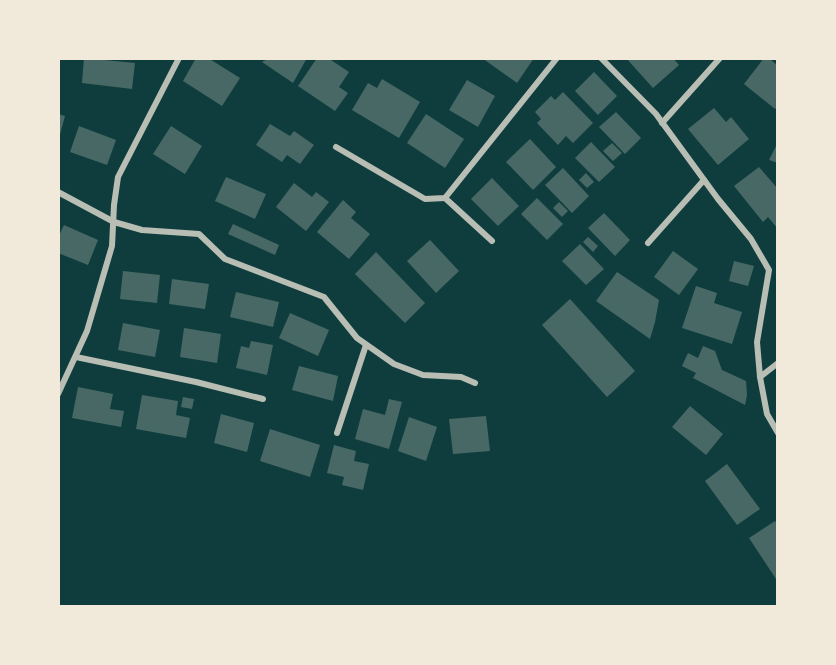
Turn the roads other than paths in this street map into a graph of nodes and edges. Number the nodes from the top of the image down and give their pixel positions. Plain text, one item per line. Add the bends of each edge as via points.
1 (179, 58) edge
2 (557, 58) edge
3 (601, 58) edge
4 (720, 58) edge
5 (662, 123) junction
6 (336, 147) dead end
7 (704, 180) junction
8 (58, 192) edge
9 (446, 198) junction
10 (114, 222) junction
11 (492, 241) dead end
12 (648, 243) dead end
13 (366, 345) junction
14 (76, 357) junction
15 (777, 363) edge
16 (760, 377) junction
17 (475, 383) dead end
18 (58, 394) edge
19 (263, 399) dead end
20 (337, 433) dead end
21 (777, 434) edge

1 - 10 street via 118,177
2 - 9 street
3 - 5 street
4 - 5 street
5 - 7 street
6 - 9 street via 425,199
7 - 12 street
7 - 16 street via 751,239 769,270 757,342
8 - 10 street
9 - 11 street
10 - 13 street via 142,230 200,234 225,260 324,297
10 - 14 street via 112,246
13 - 17 street via 394,364 423,375 461,377
13 - 20 street
14 - 18 street
14 - 19 street
15 - 16 street
16 - 21 street via 767,414

